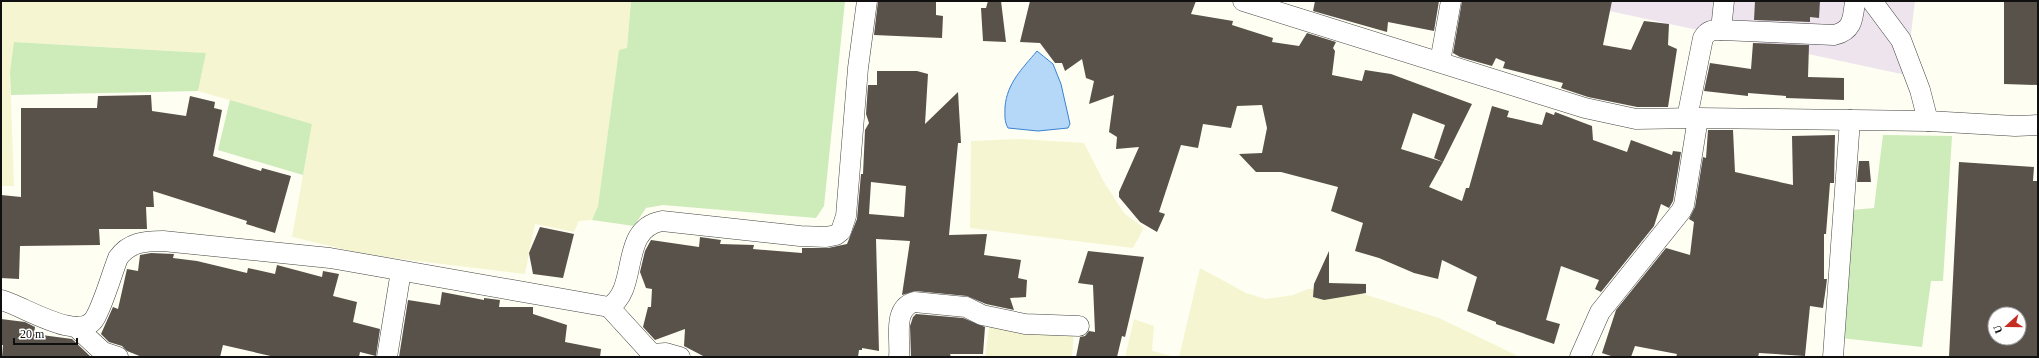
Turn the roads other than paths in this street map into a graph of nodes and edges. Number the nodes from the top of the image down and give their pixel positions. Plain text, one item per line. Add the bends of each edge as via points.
1 (867, 1) edge
2 (1242, 1) edge
3 (1451, 1) edge
4 (1724, 1) edge
5 (1855, 1) edge
6 (1872, 1) edge
7 (1721, 30) junction
8 (1440, 62) junction
9 (1693, 118) junction
10 (1850, 120) junction
11 (1928, 120) junction
12 (2038, 125) edge
13 (401, 271) junction
14 (1, 300) edge
15 (609, 307) junction
16 (1079, 326) dead end
17 (76, 327) junction
18 (652, 356) edge
19 (118, 357) edge
20 (387, 357) edge
21 (680, 357) edge
22 (899, 357) edge
23 (1580, 357) edge
24 (1833, 357) edge

1 - 15 street via 858,68 846,216 841,231 836,235 820,237 662,221 648,224 639,234 617,302
2 - 8 street
3 - 8 street
4 - 7 street
5 - 7 street via 1853,21 1848,29 1834,35
6 - 11 street via 1901,40 1920,90
7 - 9 street via 1711,30 1704,38
8 - 9 street via 1585,108 1636,119
9 - 10 street
9 - 23 street via 1684,205 1678,216 1600,312
10 - 11 street
10 - 24 street
11 - 12 street
13 - 15 street
13 - 17 street via 330,258 163,241 141,242 123,251 118,258 94,319 89,324
13 - 20 street
14 - 17 street via 67,327
15 - 18 street
16 - 22 street via 1025,324 982,315 966,307 914,302 908,304 901,313
17 - 19 street via 103,352
18 - 21 street via 666,353

